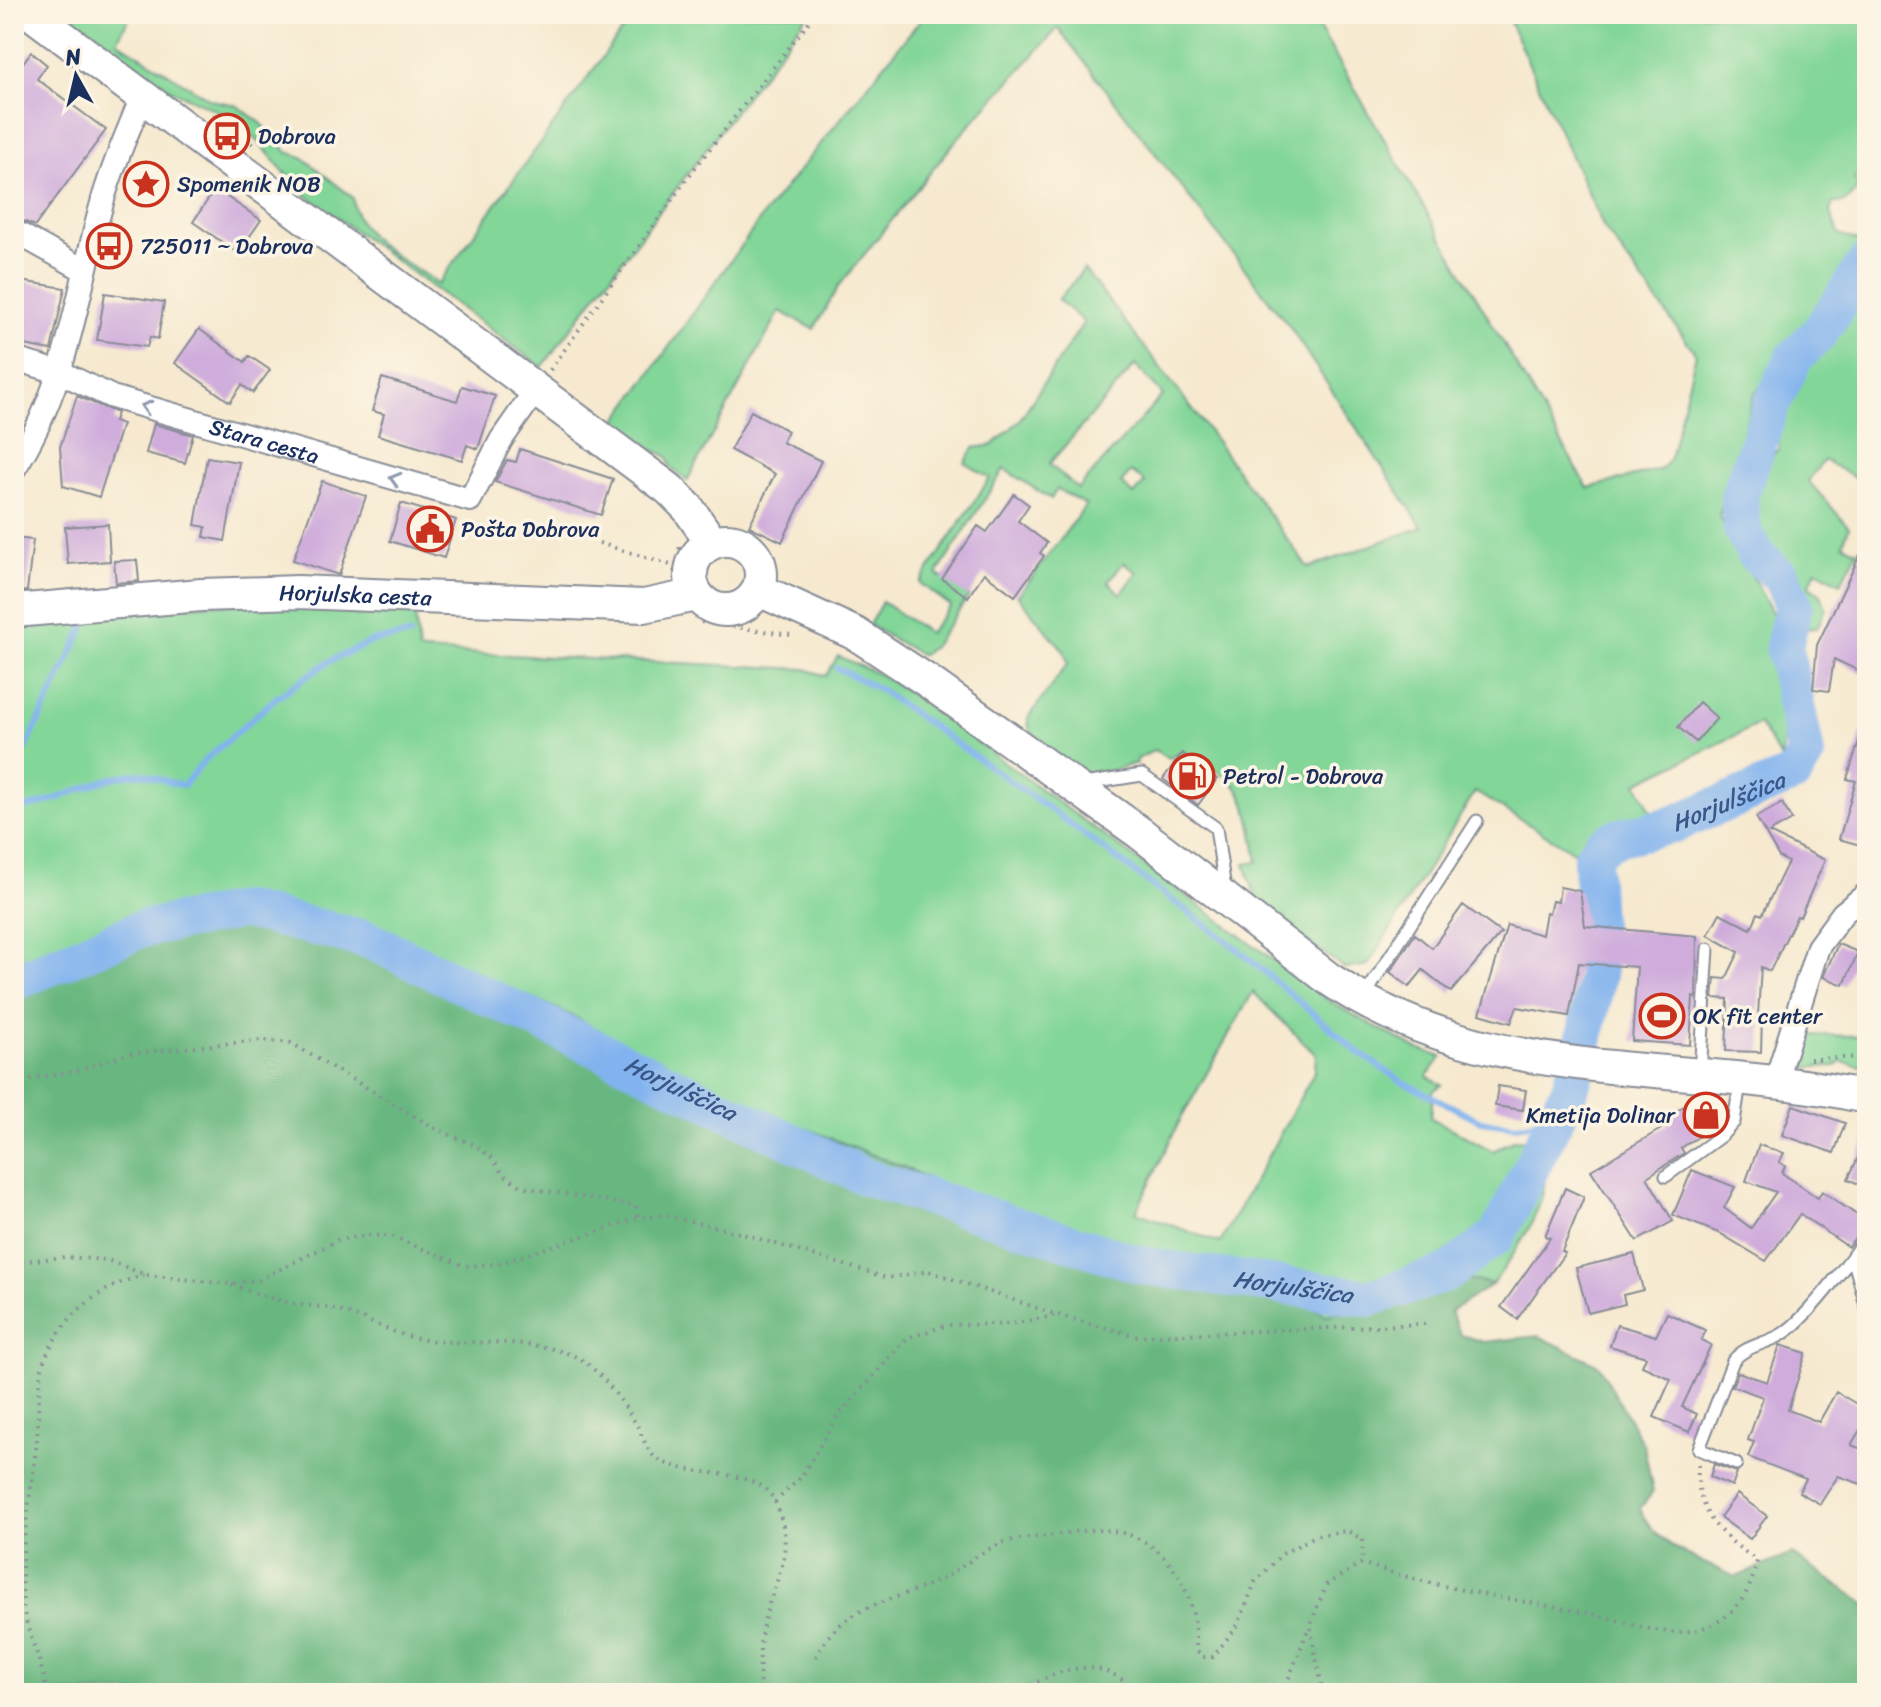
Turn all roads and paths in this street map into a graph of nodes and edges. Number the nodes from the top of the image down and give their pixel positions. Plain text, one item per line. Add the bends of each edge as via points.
1 (32, 14) edge
2 (815, 14) edge
3 (143, 94) junction
4 (14, 231) edge
5 (84, 270) junction
6 (14, 359) edge
7 (62, 373) junction
8 (537, 388) junction
9 (14, 469) edge
10 (599, 543) dead end
11 (712, 543) junction
12 (694, 583) junction
13 (759, 590) junction
14 (14, 611) edge
15 (1072, 786) junction
16 (1477, 821) dead end
17 (1867, 894) edge
18 (1227, 901) junction
19 (1708, 949) dead end
20 (1361, 1001) junction
21 (1700, 1074) junction
22 (1741, 1079) junction
23 (14, 1082) edge
24 (1775, 1083) junction
25 (1867, 1097) edge
26 (1666, 1176) dead end
27 (638, 1218) junction
28 (1867, 1235) edge
29 (1853, 1257) junction
30 (14, 1262) edge
31 (146, 1275) junction
32 (229, 1284) junction
33 (1867, 1309) edge
34 (1057, 1315) junction
35 (1426, 1324) dead end
36 (1699, 1449) junction
37 (1736, 1464) dead end
38 (775, 1502) junction
39 (1362, 1563) junction
40 (1310, 1625) junction
41 (816, 1657) dead end
42 (46, 1693) edge
43 (760, 1693) edge
44 (1016, 1693) edge
45 (1139, 1693) edge
46 (1283, 1693) edge
47 (1323, 1693) edge

1 - 3 street
2 - 8 path via 694,169
3 - 5 street via 103,199
3 - 8 street
4 - 5 street
5 - 7 street
6 - 7 street, Stara cesta
8 -> 7 street, Stara cesta via 501,440 470,500 112,397
7 - 9 street via 33,440
8 - 11 street via 669,489
10 - 12 path
11 - 12 street via 694,560
11 - 13 street via 736,541 756,555 762,578
12 - 13 street via 717,610 752,601
12 - 14 street, Horjulska cesta via 664,604 629,606 270,593
13 - 15 street via 856,634
15 - 18 street
15 - 18 lane via 1142,775 1216,828
16 - 20 lane
17 - 24 street via 1843,913 1818,947
18 - 20 street
19 - 21 lane
20 - 21 street via 1466,1045
21 - 22 street
22 - 24 street
22 - 26 lane via 1734,1122
23 - 27 path via 76,1071 127,1054 261,1040 291,1043 436,1129 475,1145 523,1187 636,1206
24 - 25 street
27 - 32 path via 487,1265 442,1260 393,1237 338,1240 259,1280
27 - 34 path via 664,1215 740,1233 887,1278 929,1271
28 - 29 lane
29 - 33 lane
29 - 36 lane via 1783,1334 1742,1350 1733,1361
30 - 31 path via 107,1260
31 - 32 path
31 - 42 path via 116,1282 94,1295 47,1354 40,1379 23,1607
32 - 38 path via 287,1302 334,1309 391,1334 437,1342 535,1345 576,1357 607,1385 654,1457 684,1471 722,1473 763,1487
34 - 35 path via 1136,1336
34 - 38 path via 1010,1324 948,1325 907,1338 836,1418 802,1476
36 - 37 lane
36 - 39 path via 1701,1502 1714,1525 1757,1561 1751,1588 1730,1614 1702,1628 1662,1632 1500,1600
38 - 43 path via 785,1538 784,1570 762,1629
39 - 40 path via 1327,1584
39 - 41 path via 1363,1540 1348,1531 1317,1535 1282,1554 1255,1582 1238,1625 1213,1657 1203,1657 1196,1650 1193,1602 1157,1549 1125,1533 1092,1531 1008,1541 941,1580 835,1627
40 - 46 path
40 - 47 path
44 - 45 path via 1071,1668 1118,1674

